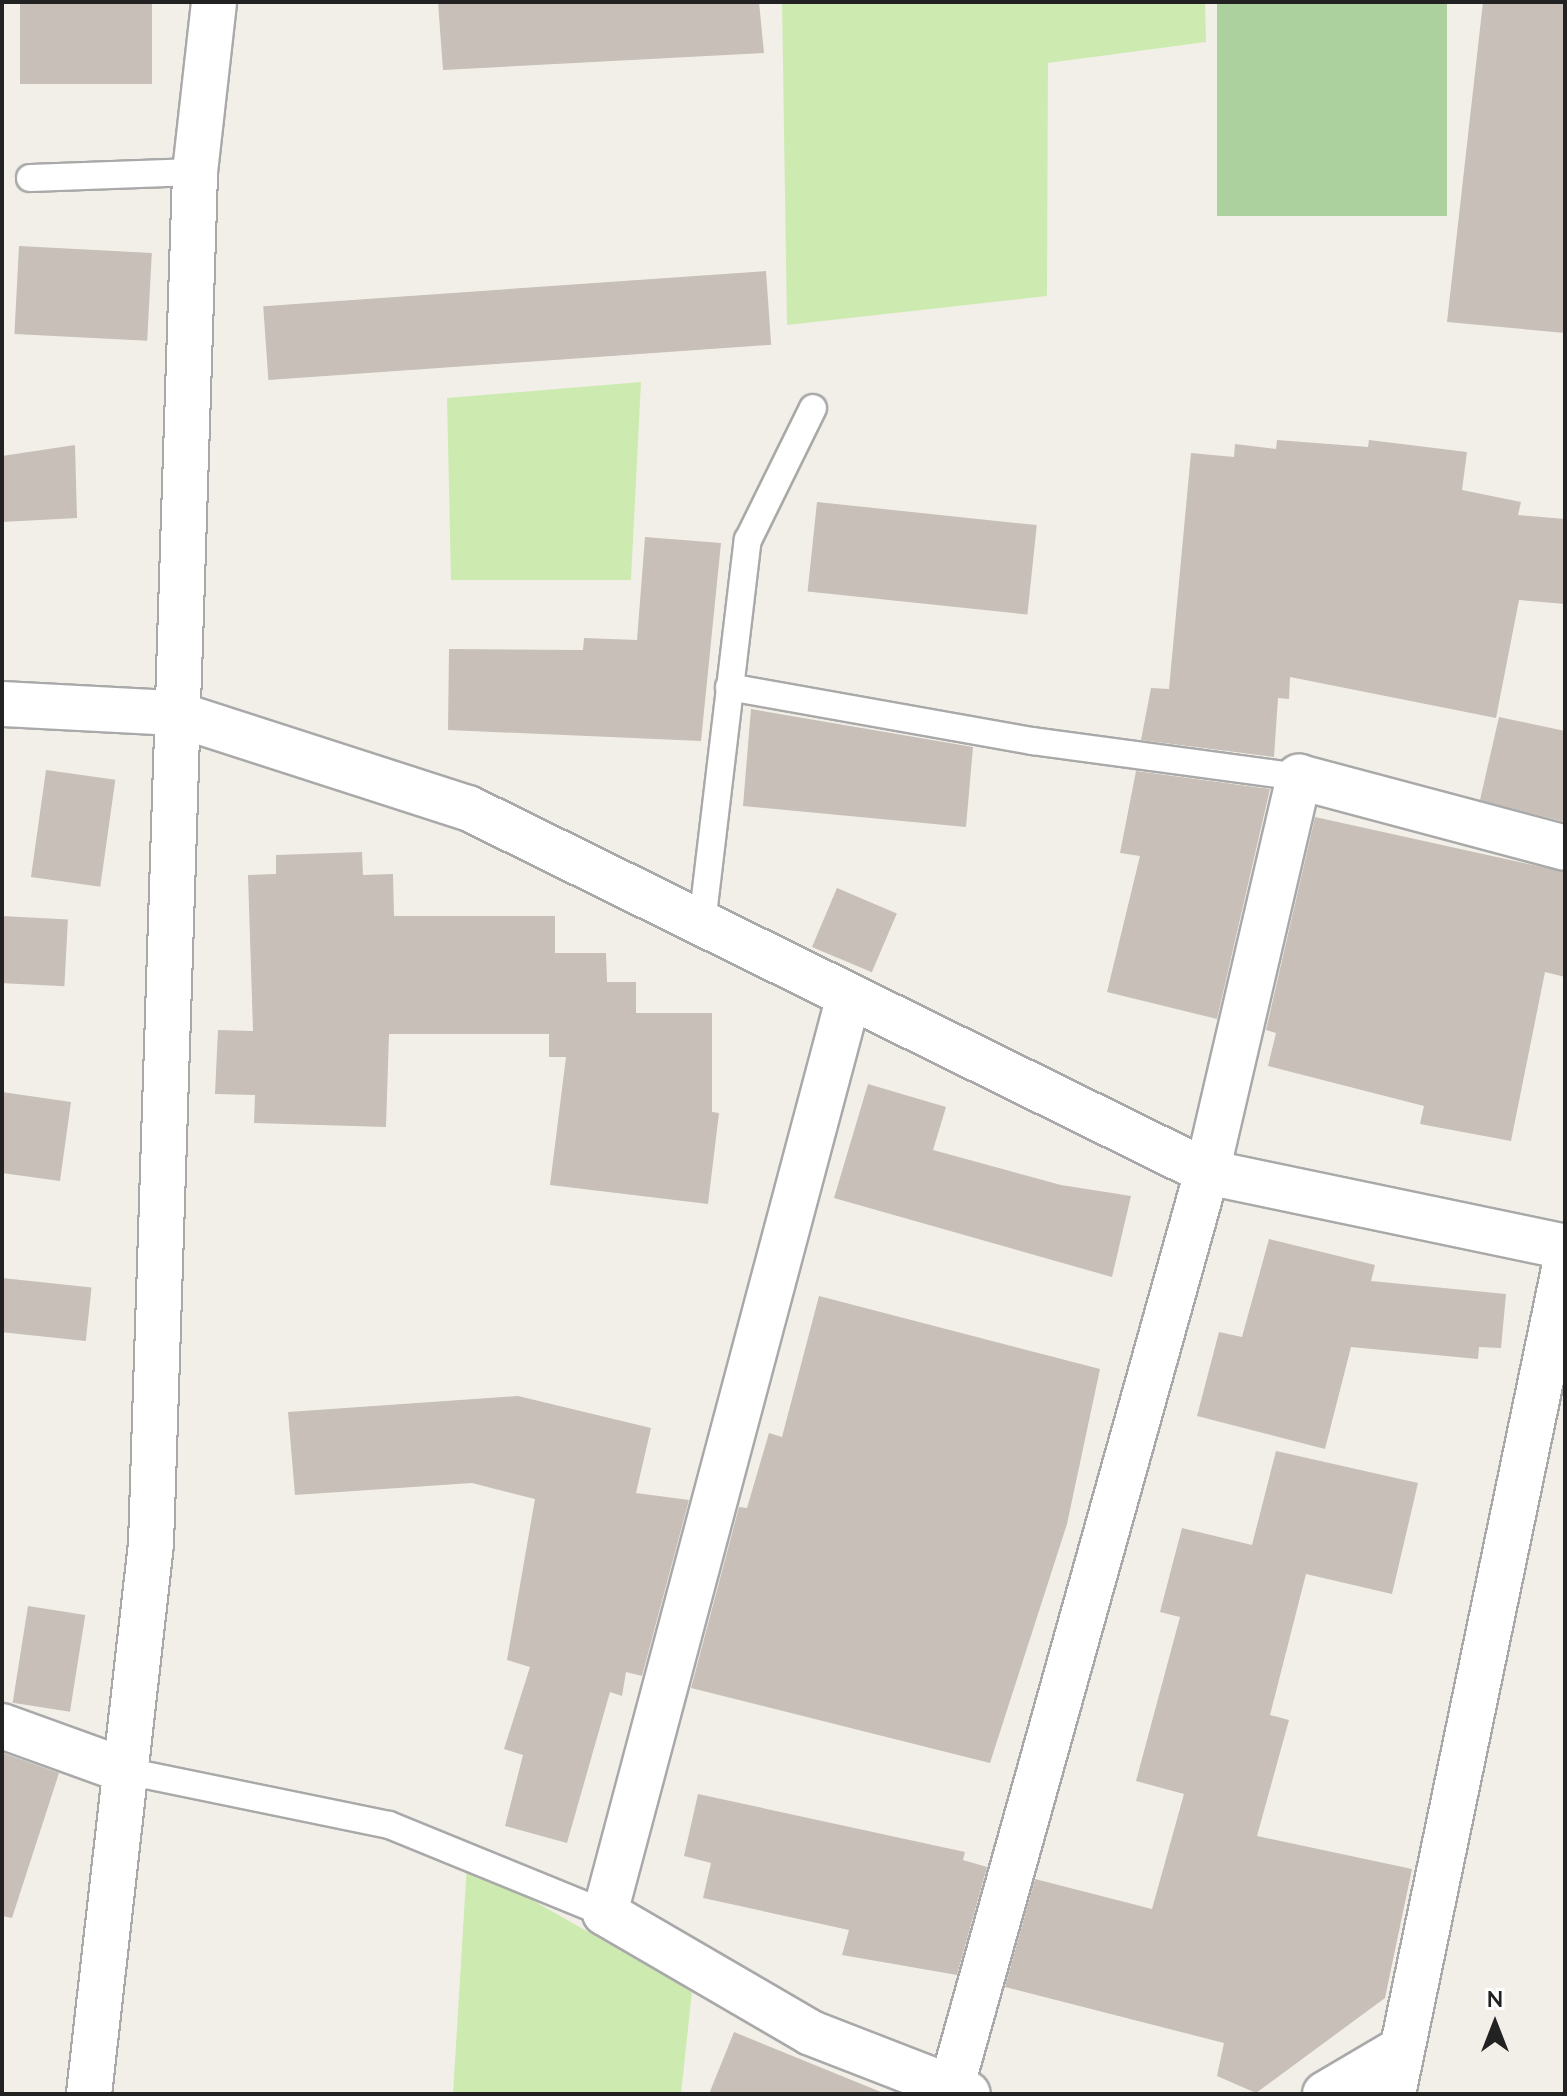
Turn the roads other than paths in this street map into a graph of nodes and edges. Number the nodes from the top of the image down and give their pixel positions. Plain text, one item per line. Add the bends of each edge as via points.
1 (214, 2) edge
2 (195, 172) junction
3 (30, 178) dead end
4 (813, 408) dead end
5 (729, 687) junction
6 (2, 704) edge
7 (173, 713) junction
8 (1299, 777) junction
9 (1565, 848) edge
10 (702, 923) junction
11 (849, 996) junction
12 (1207, 1172) junction
13 (1565, 1247) edge
14 (1565, 1264) edge
15 (2, 1726) edge
16 (126, 1771) junction
17 (605, 1913) junction
18 (1398, 2051) junction
19 (960, 2090) edge
20 (89, 2094) edge
21 (1325, 2094) edge
22 (1393, 2094) edge

1 - 2 street
2 - 3 lane
2 - 7 street
4 - 5 lane via 748,540
5 - 8 lane via 1033,741
5 - 10 lane
6 - 7 street
7 - 10 street via 468,808
7 - 16 street via 151,1544
8 - 9 street
8 - 12 street
10 - 11 street
11 - 12 street
11 - 17 street
12 - 13 street
12 - 19 street
14 - 18 street
15 - 16 street
16 - 17 lane via 389,1825
16 - 20 street
17 - 19 street via 811,2033
18 - 21 street
18 - 22 street

